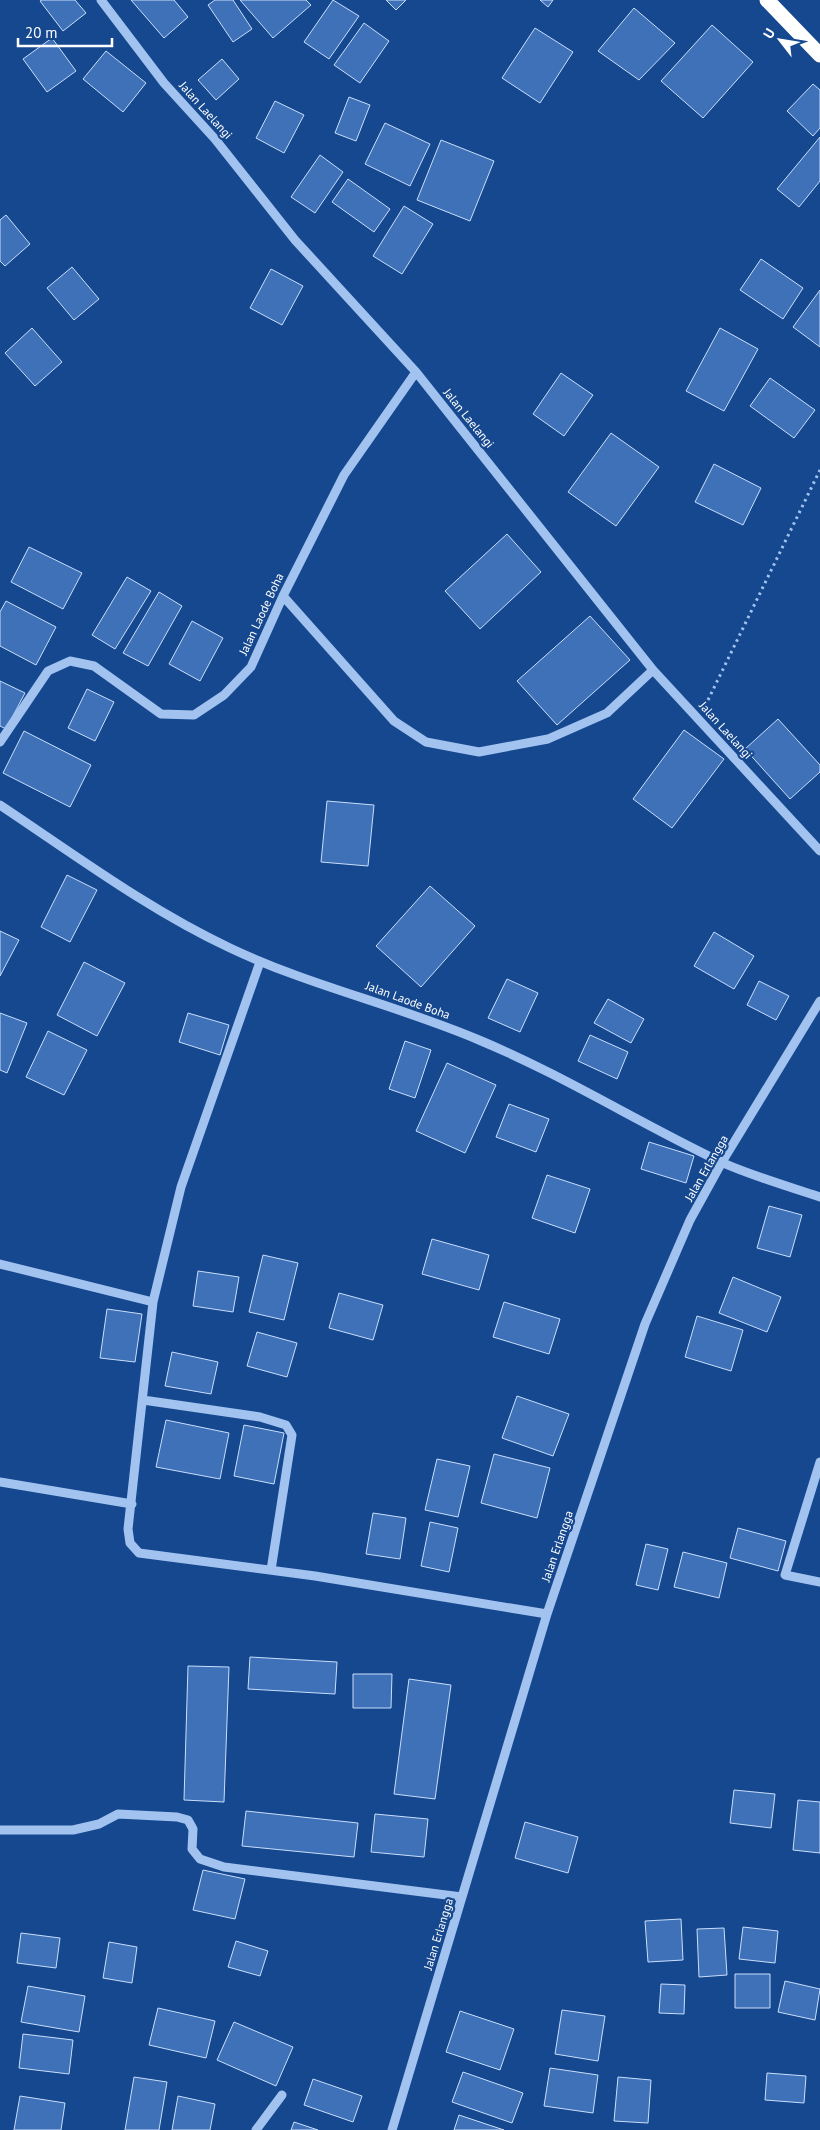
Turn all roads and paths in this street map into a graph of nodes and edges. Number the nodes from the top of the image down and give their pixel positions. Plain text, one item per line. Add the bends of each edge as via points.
1 (100, 0) edge
2 (767, 0) edge
3 (820, 55) edge
4 (416, 372) junction
5 (820, 470) edge
6 (283, 596) junction
7 (653, 670) junction
8 (699, 718) junction
9 (0, 742) edge
10 (0, 806) edge
11 (820, 851) edge
12 (260, 962) junction
13 (820, 1002) edge
14 (722, 1162) junction
15 (820, 1197) edge
16 (0, 1264) edge
17 (153, 1302) junction
18 (142, 1400) junction
19 (820, 1462) edge
20 (0, 1482) edge
21 (132, 1504) junction
22 (271, 1570) junction
23 (820, 1582) edge
24 (547, 1614) junction
25 (0, 1830) edge
26 (462, 1897) junction
27 (282, 2094) dead end
28 (256, 2130) edge
29 (392, 2130) edge

1 - 4 street, Jalan Laelangi via 164,83 215,139 295,240
2 - 3 highway
4 - 6 street, Jalan Laode Boha via 344,475
4 - 7 street, Jalan Laelangi
5 - 8 path
6 - 7 street via 394,721 426,742 479,752 548,739 606,713
6 - 9 street, Jalan Laode Boha via 251,666 224,696 194,714 161,714 94,666 70,661 48,671
7 - 8 street, Jalan Laelangi
8 - 11 street, Jalan Laelangi
10 - 12 street, Jalan Laode Boha via 185,925
12 - 14 street, Jalan Laode Boha via 479,1040 578,1085
12 - 17 street via 181,1187
13 - 14 street, Jalan Erlangga
14 - 15 street, Jalan Laode Boha
14 - 24 street, Jalan Erlangga via 690,1220 645,1324
16 - 17 street
17 - 18 street
18 - 21 street
18 - 22 street via 260,1417 286,1425 292,1435
19 - 23 street via 785,1575
20 - 21 street
21 - 22 street via 128,1529 130,1543 139,1553
22 - 24 street
24 - 26 street, Jalan Erlangga
25 - 26 street via 74,1830 99,1824 118,1814 177,1817 188,1820 193,1829 192,1850 200,1859 224,1867
26 - 29 street, Jalan Erlangga
27 - 28 street

